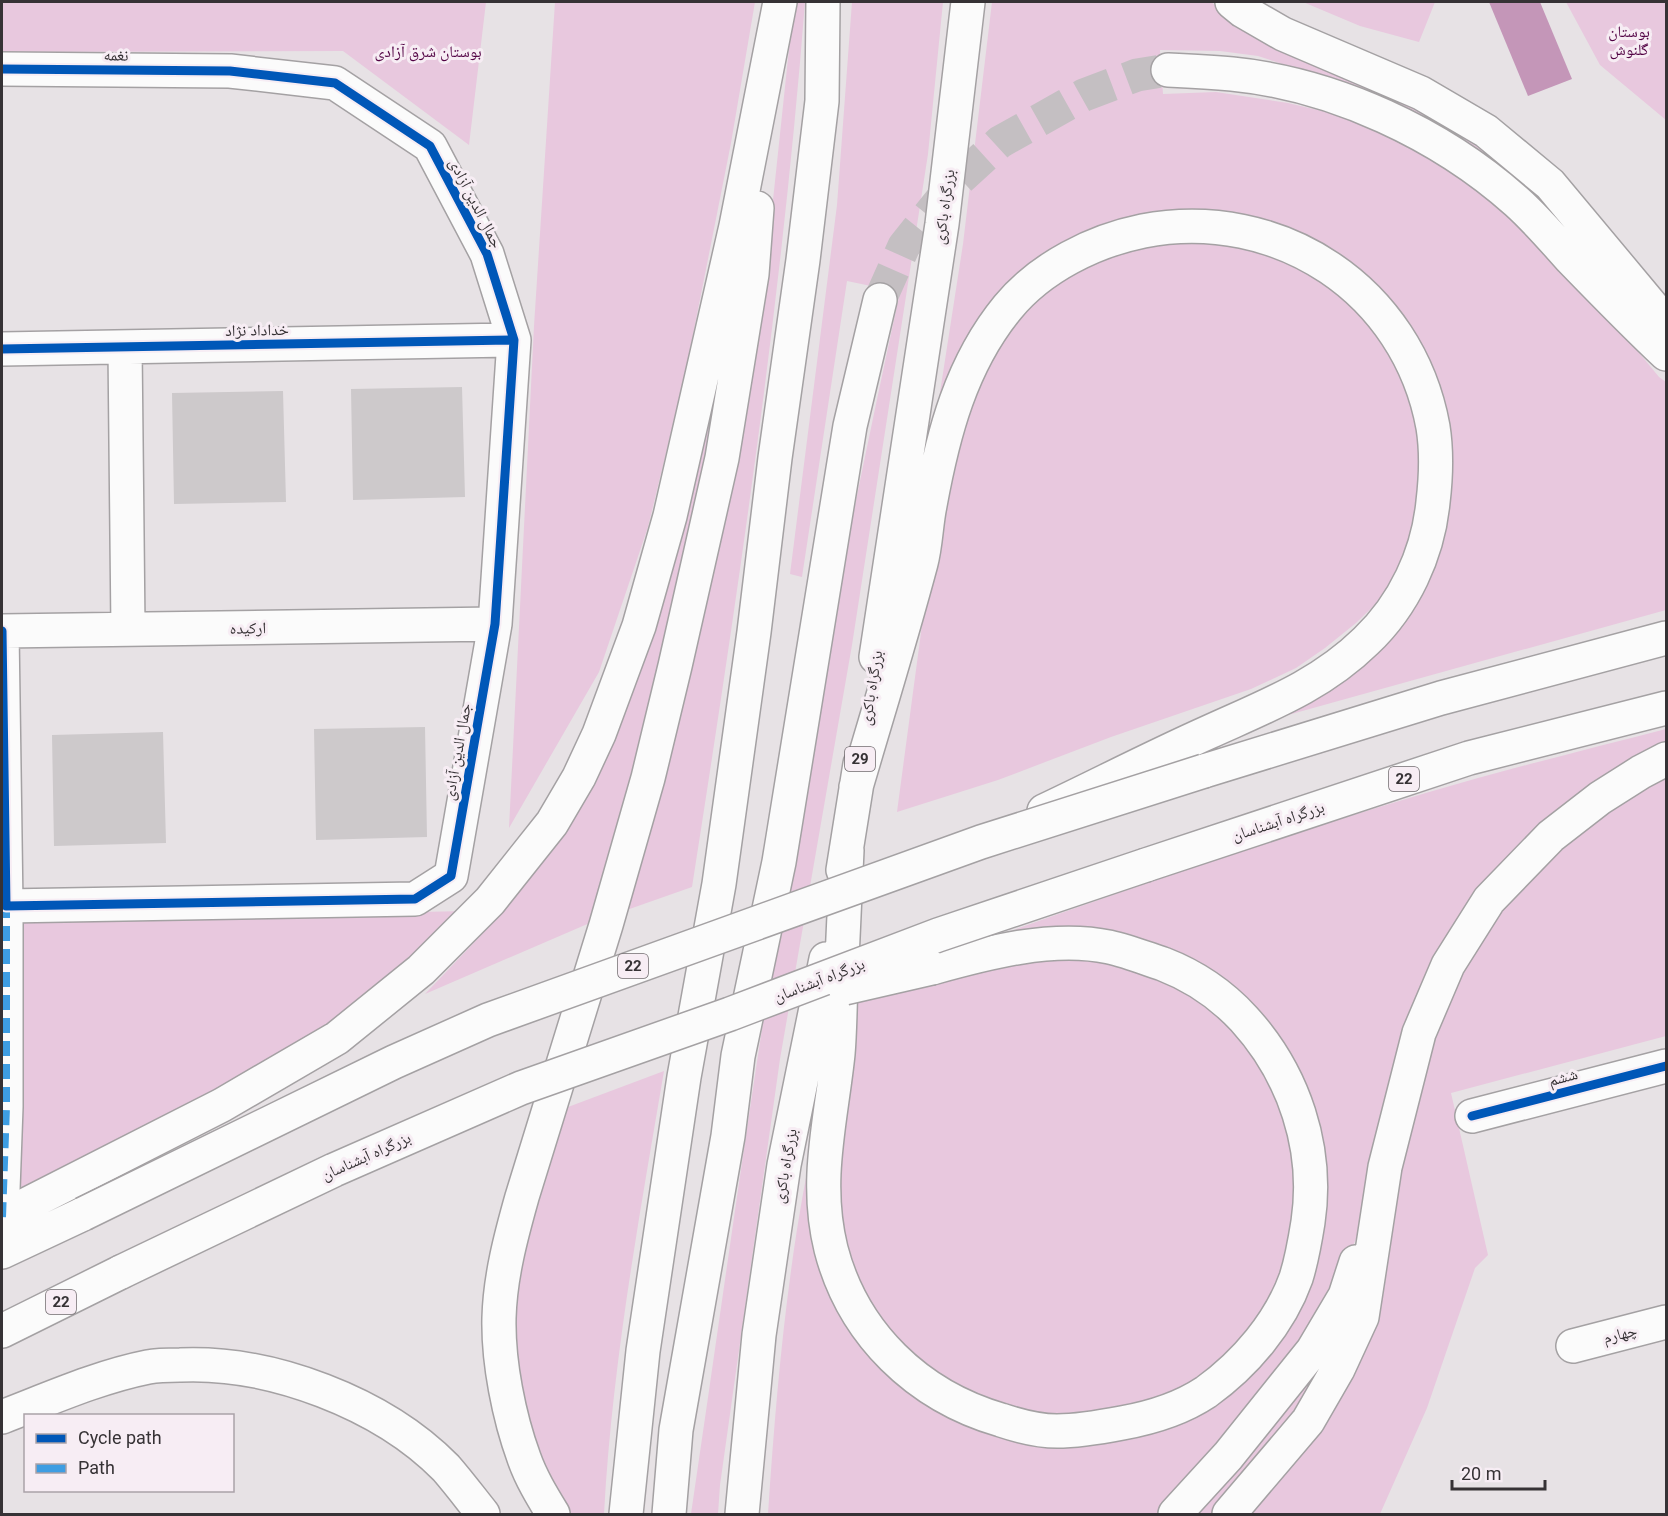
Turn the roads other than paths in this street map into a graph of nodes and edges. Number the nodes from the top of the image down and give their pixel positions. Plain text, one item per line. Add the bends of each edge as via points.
1 (780, 2) edge
2 (823, 2) edge
3 (968, 2) edge
4 (1232, 2) edge
5 (771, 45) junction
6 (2, 69) edge
7 (1168, 70) tunnel mouth
8 (230, 71) joint
9 (880, 300) tunnel mouth
10 (1666, 324) edge
11 (514, 340) junction
12 (125, 347) junction
13 (2, 350) edge
14 (1666, 354) edge
15 (495, 624) junction
16 (128, 629) junction
17 (2, 631) edge
18 (1666, 638) edge
19 (1666, 708) edge
20 (1666, 759) edge
21 (856, 787) junction
22 (981, 842) junction
23 (847, 850) junction
24 (6, 906) junction
25 (729, 1014) junction
26 (1665, 1073) edge
27 (1472, 1116) dead end
28 (1385, 1167) junction
29 (2, 1217) edge
30 (2, 1252) edge
31 (1666, 1322) edge
32 (2, 1331) edge
33 (1573, 1346) dead end
34 (2, 1418) edge
35 (483, 1515) edge
36 (553, 1515) edge
37 (626, 1515) edge
38 (669, 1515) edge
39 (742, 1515) edge
40 (1175, 1515) edge
41 (1229, 1515) edge

1 - 5 main road
2 - 37 main road via 822,101 803,260 719,884 684,1077 643,1351
3 - 21 main road, بزرگراه باکری / 29 via 942,224
4 - 10 main road via 1283,34 1421,93 1486,131 1550,184
5 - 29 main road via 736,226 670,516 639,626 599,734 552,823 490,901 421,970 337,1038 222,1105
5 - 36 main road via 752,274 722,458 648,778 522,1197 504,1276 499,1319 512,1415 524,1459
6 - 8 main road, نغمه
7 - 14 main road via 1233,74 1297,86 1374,111 1438,143 1518,203
8 - 11 main road, جمال الدین آزادی via 335,83 430,146 487,254
9 - 38 main road via 850,426 779,862 738,1056 728,1136 676,1430
11 - 12 main road, خداداد نژاد
11 - 15 main road, جمال الدین آزادی
12 - 13 main road, خداداد نژاد
12 - 16 main road
15 - 16 main road, ارکیده
15 - 24 main road, جمال الدین آزادی via 451,876 415,898
16 - 17 main road, ارکیده
17 - 24 main road
18 - 22 main road, 22, bridge via 1441,698
19 - 25 main road, بزرگراه آبشناسان / 22, bridge via 1468,758 938,935
20 - 28 main road via 1600,798 1551,836 1489,900 1448,965 1419,1033
21 - 22 main road via 922,558 935,478 951,414 984,340 1010,305 1062,262 1123,235 1152,230 1180,226 1242,230 1313,256 1351,284 1386,320 1413,365 1432,424 1436,472 1431,516 1419,560 1400,600 1366,642 1310,685
21 - 23 main road, بزرگراه باکری / 29
22 - 30 main road, 22, bridge via 488,1020
23 - 25 main road, bridge via 838,1054 823,1189 825,1219 837,1270 862,1321 880,1345 926,1385 952,1401 1021,1426 1055,1431 1097,1428 1170,1410 1203,1394 1241,1362 1265,1334 1295,1281 1303,1254 1311,1198 1311,1162 1293,1097 1257,1033 1215,992 1180,971 1105,946 1031,945 989,952 932,968
23 - 39 main road, بزرگراه باکری / 29 via 784,1165 759,1335
24 - 29 main road
25 - 32 main road, بزرگراه آبشناسان / 22, bridge via 521,1088 334,1170
26 - 27 main road, ششم
28 - 40 main road via 1345,1296 1312,1350 1228,1456
28 - 41 main road via 1362,1317 1308,1421
31 - 33 main road, چهارم
34 - 35 main road via 91,1383 150,1366 238,1367 310,1385 380,1418 445,1468

